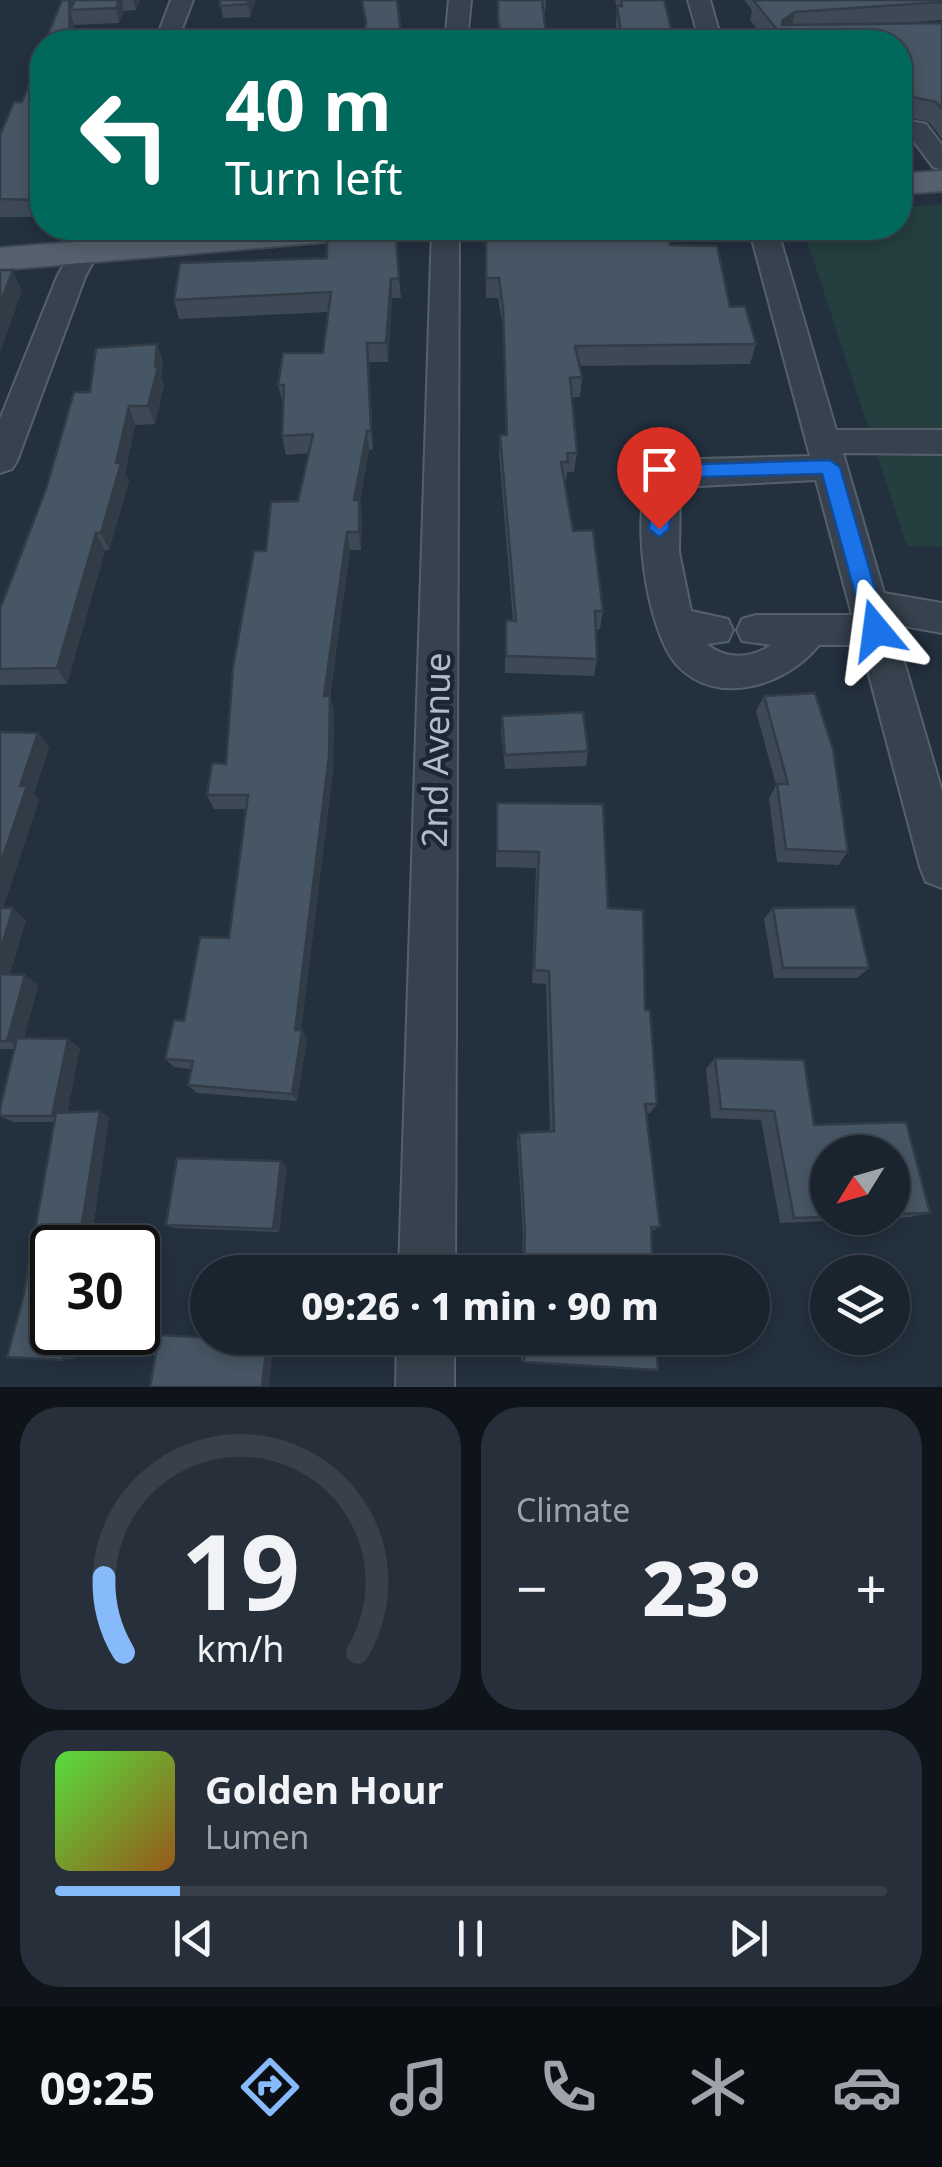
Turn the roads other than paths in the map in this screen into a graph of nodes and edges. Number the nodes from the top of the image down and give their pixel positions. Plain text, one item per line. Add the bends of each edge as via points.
1 (182, 0) edge
2 (460, 0) edge
3 (699, 0) edge
4 (171, 30) edge
5 (457, 30) edge
6 (708, 30) edge
7 (912, 128) edge
8 (942, 162) edge
9 (942, 181) edge
10 (912, 183) edge
11 (90, 240) edge
12 (445, 240) edge
13 (766, 240) edge
14 (0, 259) edge
15 (942, 442) edge
16 (826, 454) junction
17 (0, 461) edge
18 (872, 618) junction
19 (942, 618) edge
20 (756, 630) dead end
21 (808, 630) junction
22 (926, 766) edge
23 (942, 868) edge
24 (426, 1255) edge
25 (426, 1355) edge
26 (425, 1387) edge

1 - 4 street
2 - 5 street
3 - 6 street
7 - 8 street
9 - 10 main road
11 - 14 main road
11 - 17 street
12 - 24 street, 2nd Avenue
13 - 16 street
15 - 16 street
16 - 18 street
16 - 21 street via 664,478 659,529 669,606 695,627 680,642 702,666 729,672 777,662
18 - 19 street
18 - 21 street
18 - 22 street
20 - 21 street
22 - 23 street
25 - 26 street

